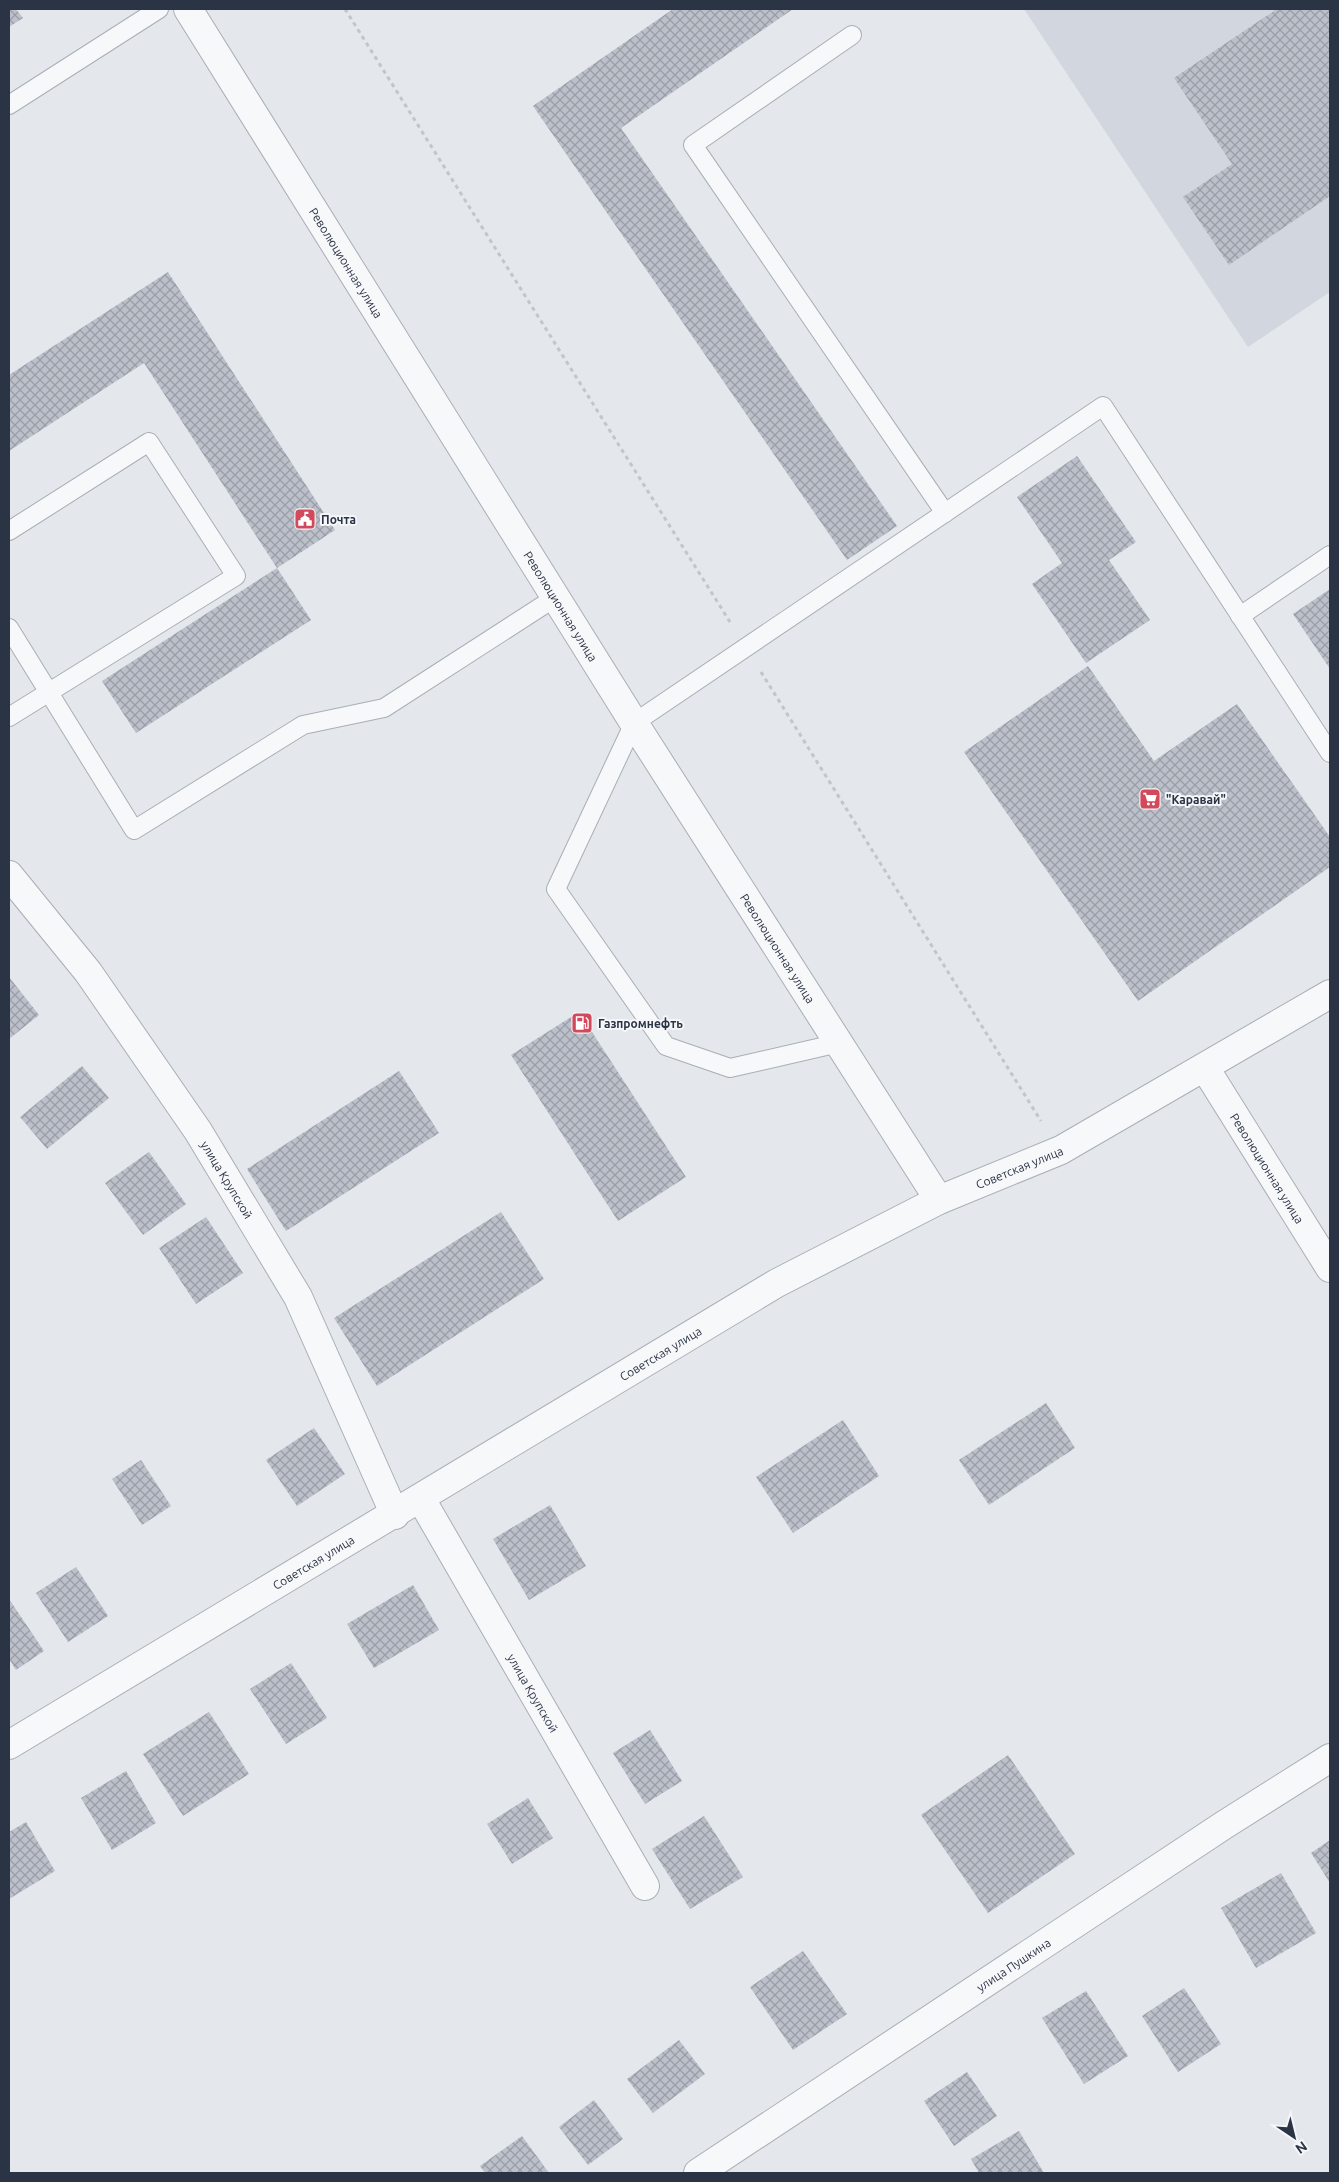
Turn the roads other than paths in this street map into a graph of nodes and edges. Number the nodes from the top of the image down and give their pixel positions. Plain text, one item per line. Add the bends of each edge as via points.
1 (159, 9) edge
2 (188, 9) edge
3 (852, 36) dead end
4 (9, 104) edge
5 (945, 513) junction
6 (9, 531) edge
7 (1330, 555) edge
8 (556, 597) junction
9 (1240, 616) junction
10 (9, 628) edge
11 (49, 692) junction
12 (9, 717) edge
13 (634, 723) junction
14 (1330, 753) edge
15 (9, 875) edge
16 (1330, 994) edge
17 (839, 1043) junction
18 (1204, 1068) junction
19 (939, 1200) junction
20 (1330, 1268) edge
21 (421, 1499) junction
22 (395, 1515) junction
23 (9, 1745) edge
24 (1330, 1758) edge
25 (645, 1886) dead end
26 (698, 2173) edge

1 - 4 lane
2 - 8 street, Революционная улица
3 - 5 lane via 693,145
5 - 9 lane via 1103,406
5 - 13 lane
6 - 11 lane via 150,442 236,576
7 - 9 lane
8 - 11 lane via 384,708 303,725 134,830
8 - 13 street, Революционная улица
9 - 14 lane
10 - 11 lane
11 - 12 lane
13 - 17 street, Революционная улица
13 - 17 lane via 556,889 666,1046 730,1068
15 - 22 street, улица Крупской via 88,972 198,1131 298,1297
16 - 18 street, Советская улица
17 - 19 street, Революционная улица
18 - 19 street, Советская улица via 1061,1150
18 - 20 street, Революционная улица
19 - 21 street, Советская улица via 778,1283
21 - 22 street, Советская улица
21 - 25 street, улица Крупской
22 - 23 street, Советская улица
24 - 26 street, улица Пушкина

